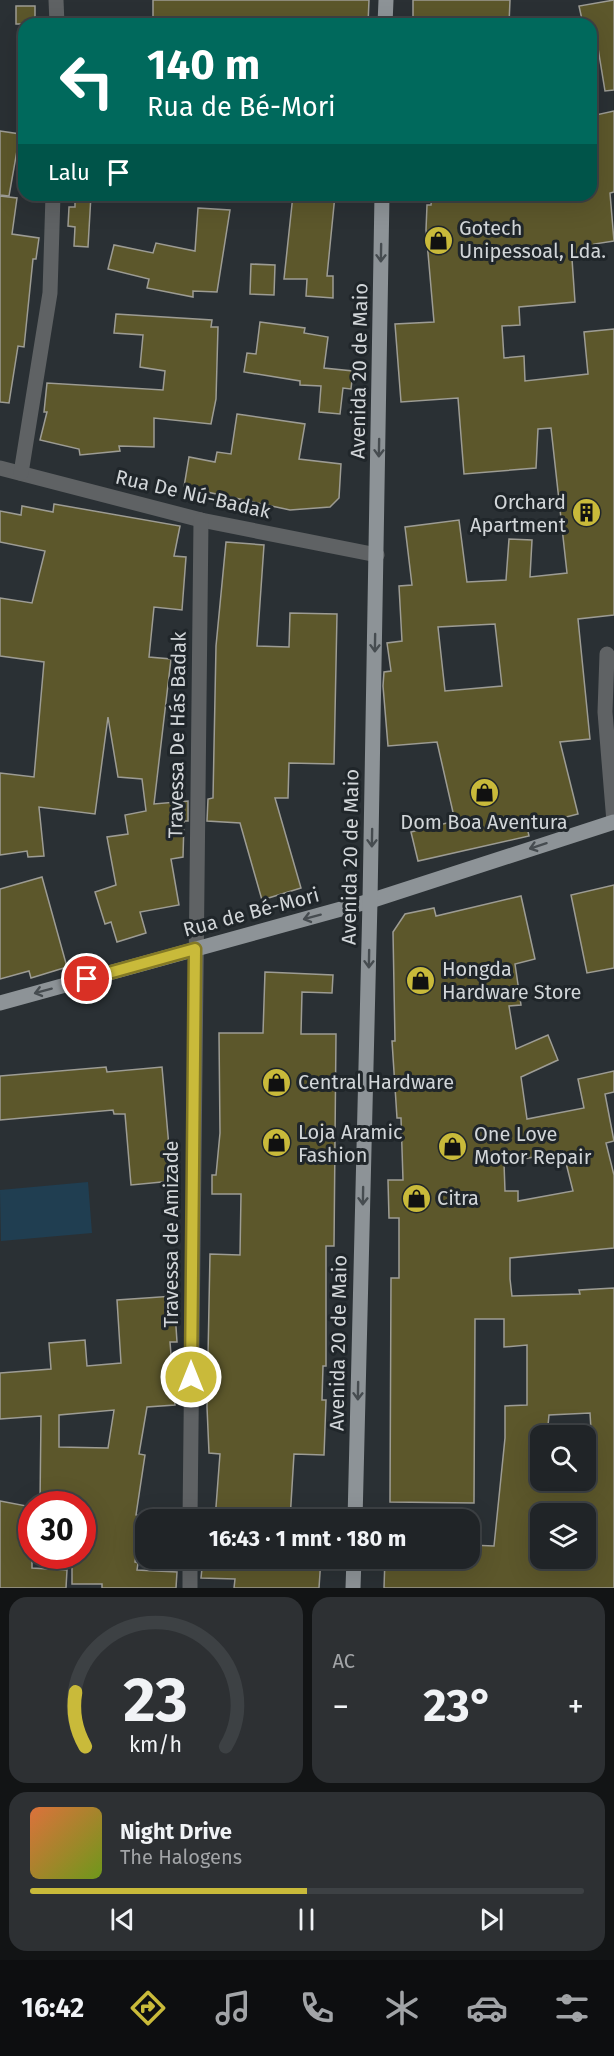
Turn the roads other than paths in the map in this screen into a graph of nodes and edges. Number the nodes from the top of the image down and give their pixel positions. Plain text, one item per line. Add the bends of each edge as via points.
1 (56, 0) edge
2 (386, 0) edge
3 (57, 18) edge
4 (385, 18) edge
5 (53, 201) edge
6 (382, 201) edge
7 (0, 468) edge
8 (21, 473) junction
9 (201, 520) junction
10 (377, 555) junction
11 (607, 654) dead end
12 (614, 822) edge
13 (370, 901) junction
14 (195, 949) junction
15 (0, 1002) edge
16 (190, 1509) edge
17 (355, 1509) edge
18 (190, 1569) edge
19 (354, 1569) edge
20 (190, 1588) edge
21 (353, 1588) edge

1 - 3 street
2 - 4 main road
5 - 8 street via 50,293
6 -> 10 main road, Avenida 20 de Maio
7 - 8 street, Rua De Nú-Badak
8 - 9 street, Rua De Nú-Badak
9 - 10 street, Rua De Nú-Badak
9 - 14 street, Travessa De Hás Badak
10 -> 13 main road, Avenida 20 de Maio
11 - 12 street via 605,712
12 -> 13 main road, Rua de Bé-Mori
13 -> 14 main road, Rua de Bé-Mori
13 -> 17 main road, Avenida 20 de Maio
14 -> 15 main road, Rua de Bé-Mori
14 - 16 street, Travessa de Amizade
18 - 20 street
19 - 21 main road

